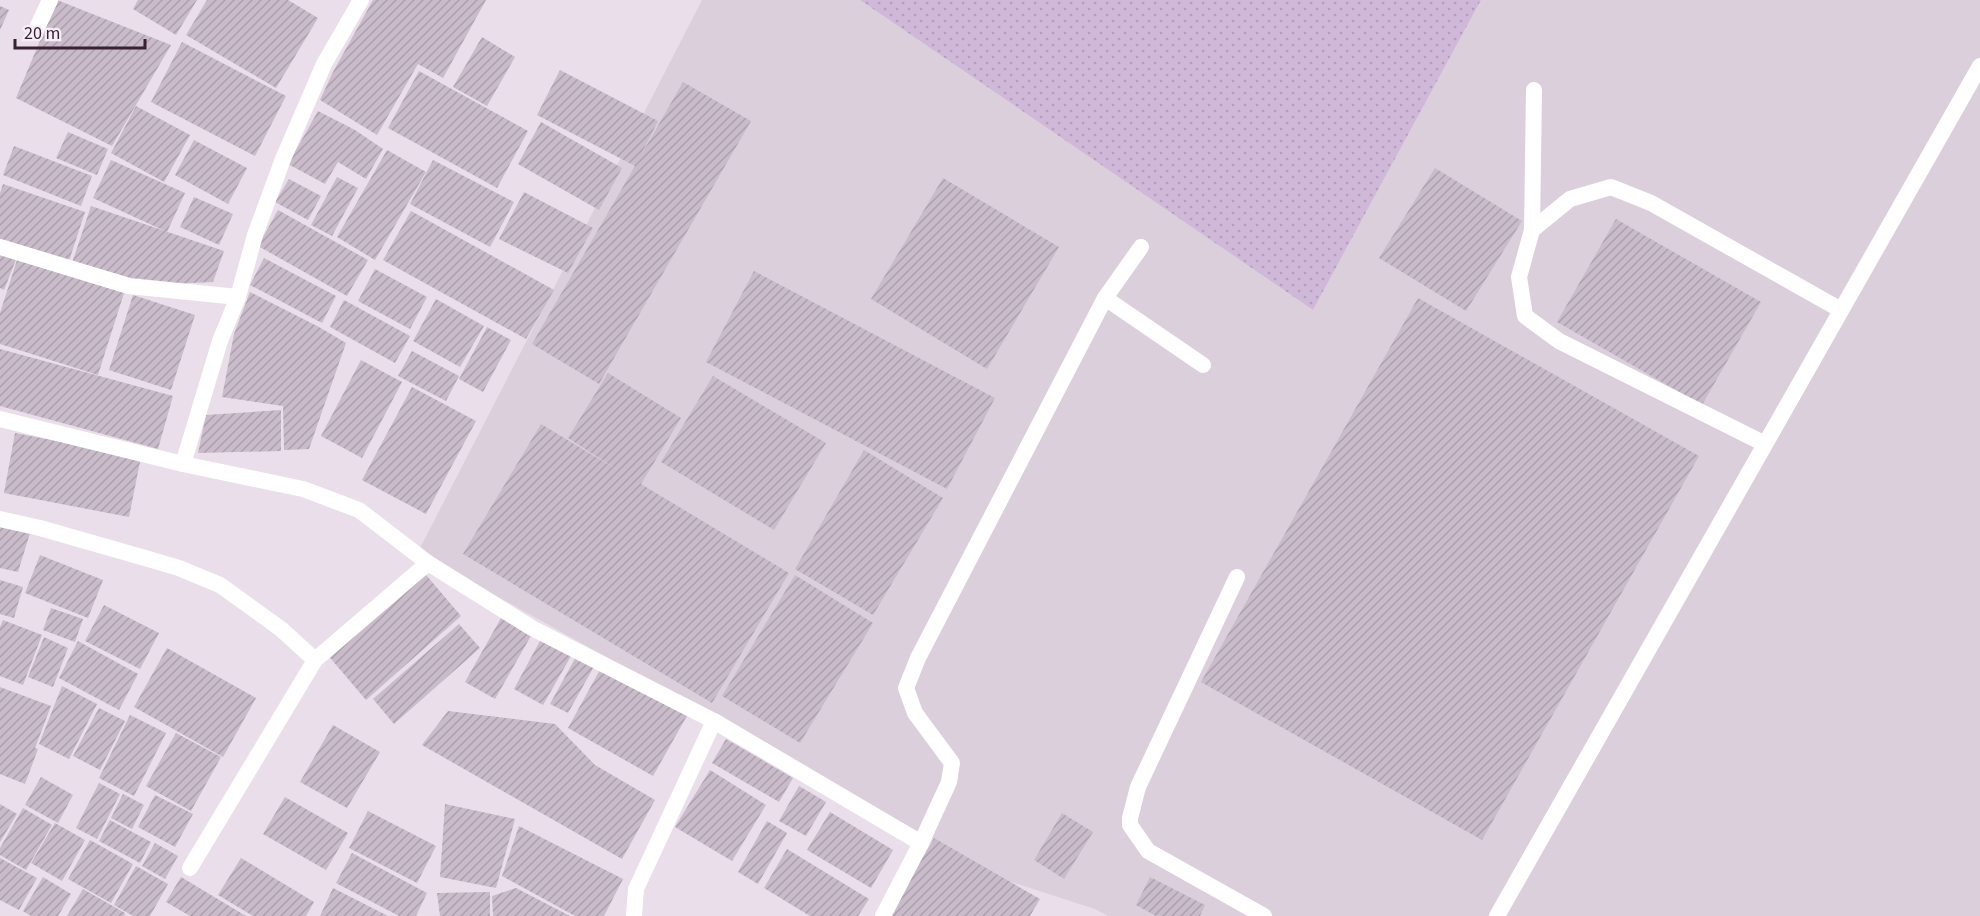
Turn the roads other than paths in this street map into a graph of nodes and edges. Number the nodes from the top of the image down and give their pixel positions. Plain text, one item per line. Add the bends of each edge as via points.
1 (50, 0) edge
2 (361, 0) edge
3 (36, 30) dead end
4 (1980, 66) edge
5 (1534, 90) dead end
6 (1532, 230) junction
7 (0, 247) edge
8 (1141, 247) dead end
9 (238, 297) junction
10 (1105, 298) junction
11 (1842, 310) junction
12 (1203, 365) dead end
13 (0, 418) edge
14 (1766, 444) junction
15 (183, 464) junction
16 (0, 519) edge
17 (428, 563) junction
18 (1238, 577) dead end
19 (315, 660) junction
20 (714, 722) junction
21 (921, 843) junction
22 (190, 868) dead end
23 (634, 916) edge
24 (883, 916) edge
25 (1264, 916) edge
26 (1497, 916) edge

1 - 3 street
2 - 9 street via 324,64 283,159 255,235
4 - 11 street
5 - 6 street
6 - 11 street via 1570,199 1611,188 1651,203
6 - 14 street via 1519,277 1525,315 1558,341
7 - 9 street via 129,286
8 - 10 street
9 - 15 street via 220,341
10 - 12 street
10 - 21 street via 906,688 915,713 952,763 949,782
11 - 14 street
13 - 15 street
14 - 26 street
15 - 17 street via 303,489 359,510
16 - 19 street via 179,568 220,585 281,628
17 - 19 street
17 - 20 street via 552,640
18 - 25 street via 1138,787 1130,825 1148,851
19 - 22 street
20 - 21 street
20 - 23 street via 636,889
21 - 24 street

